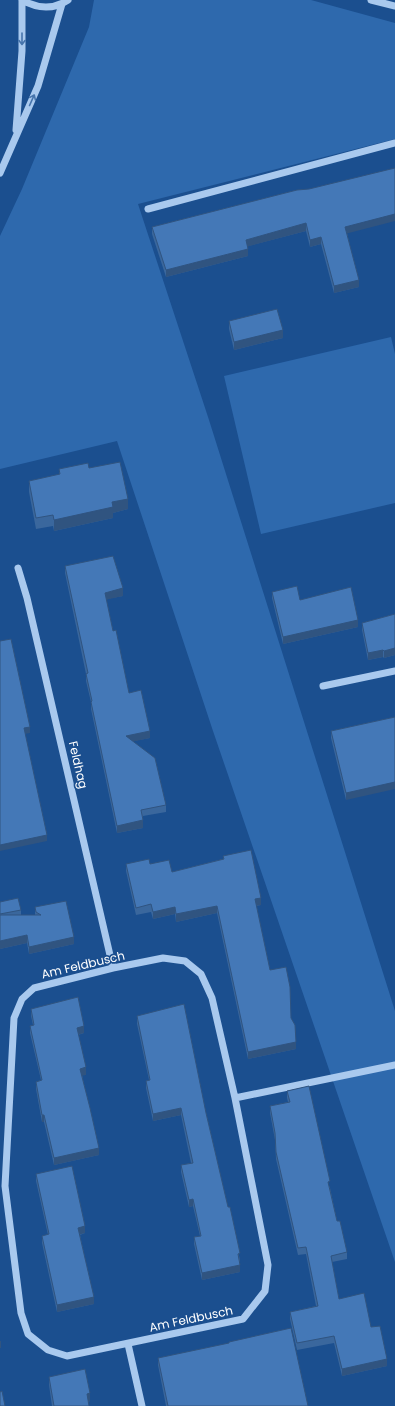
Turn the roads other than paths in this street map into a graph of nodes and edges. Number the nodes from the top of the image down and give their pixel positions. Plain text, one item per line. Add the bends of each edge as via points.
1 (22, 0) edge
2 (371, 0) edge
3 (65, 2) edge
4 (395, 6) edge
5 (16, 136) junction
6 (395, 144) edge
7 (0, 173) edge
8 (148, 209) dead end
9 (18, 568) dead end
10 (395, 671) edge
11 (323, 686) dead end
12 (113, 968) junction
13 (395, 1065) edge
14 (235, 1098) junction
15 (128, 1344) junction
16 (142, 1406) edge

1 - 3 street via 42,7 52,7
1 -> 5 street via 22,51
2 - 4 street
5 -> 3 street via 38,86
5 - 7 street
6 - 8 street
9 - 12 street, Feldhag
10 - 11 street
12 - 14 street, Am Feldbusch via 163,958 185,961 201,974 212,998
12 - 15 street, Am Feldbusch via 34,988 22,999 14,1018 5,1186 21,1313 28,1334 48,1350 67,1356
13 - 14 street
14 - 15 street, Am Feldbusch via 268,1265 265,1291 243,1319
15 - 16 street

